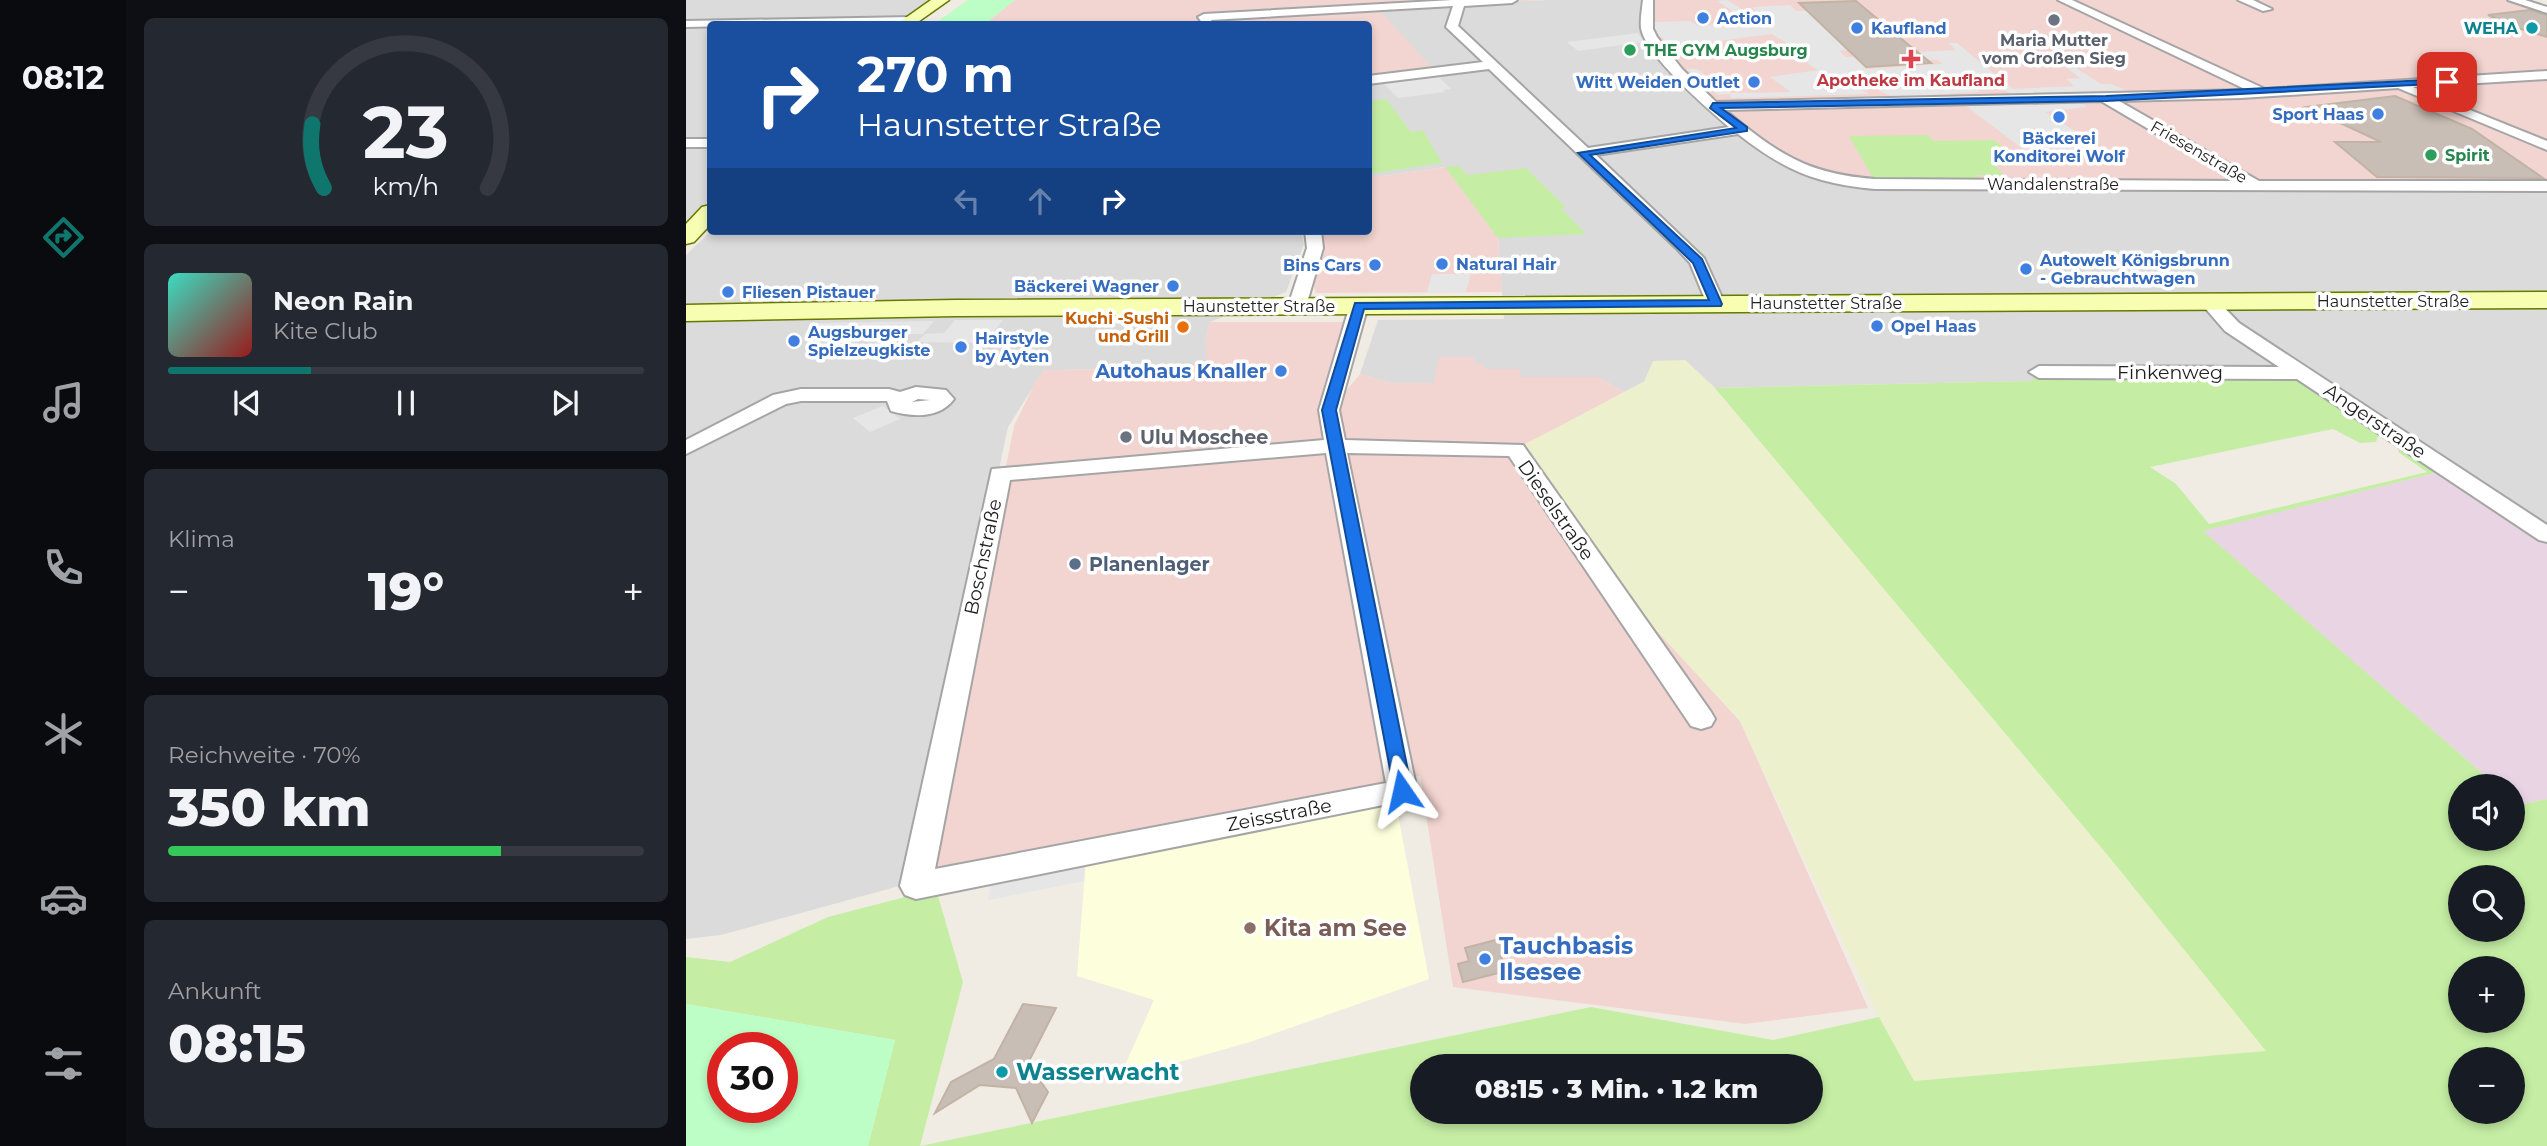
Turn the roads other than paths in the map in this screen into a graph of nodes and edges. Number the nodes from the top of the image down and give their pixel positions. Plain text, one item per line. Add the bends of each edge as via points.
1 (941, 0) edge
2 (959, 0) edge
3 (1511, 0) edge
4 (1648, 0) edge
5 (2063, 0) edge
6 (2243, 0) edge
7 (2513, 0) edge
8 (1461, 1) edge
9 (2267, 9) dead end
10 (2547, 10) edge
11 (915, 21) edge
12 (917, 21) edge
13 (1206, 21) edge
14 (686, 24) edge
15 (707, 24) edge
16 (1492, 65) junction
17 (2547, 75) edge
18 (1372, 80) edge
19 (2397, 85) junction
20 (2264, 93) junction
21 (2106, 99) junction
22 (1713, 106) junction
23 (1743, 129) junction
24 (707, 143) edge
25 (686, 144) edge
26 (2547, 146) edge
27 (1583, 153) junction
28 (2255, 185) junction
29 (2547, 186) edge
30 (707, 215) edge
31 (1313, 235) edge
32 (686, 237) edge
33 (2547, 300) edge
34 (2208, 302) junction
35 (1716, 304) junction
36 (1359, 305) junction
37 (1297, 306) junction
38 (686, 313) edge
39 (2039, 372) dead end
40 (2301, 373) junction
41 (901, 398) dead end
42 (1334, 446) junction
43 (686, 448) edge
44 (2547, 535) edge
45 (1701, 719) dead end
46 (916, 886) joint

1 - 11 main road
2 - 12 main road
3 - 8 street
4 - 22 street, Wandalenstraße via 1647,29 1655,45
5 - 20 street
6 - 9 street
7 - 10 street
8 - 13 street
8 - 16 street via 1452,27
14 - 15 street
16 - 18 street
16 - 27 street
17 - 19 street
19 - 20 street
19 - 26 street
20 - 21 street
21 - 22 street
21 - 28 street, Friesenstraße
22 - 23 street, Wandalenstraße
23 - 27 street
23 - 28 street, Wandalenstraße via 1796,167 1855,183
24 - 25 street
27 - 35 street via 1698,261
28 - 29 street, Wandalenstraße
30 - 32 main road
31 - 37 street via 1315,248
33 - 34 main road, Haunstetter Straße
34 - 35 main road, Haunstetter Straße
34 - 40 street, Angerstraße via 2232,327
35 - 36 main road, Haunstetter Straße
36 - 37 main road, Haunstetter Straße
36 - 42 street, Zeissstraße via 1329,410
37 - 38 main road, Haunstetter Straße
39 - 40 street, Finkenweg
40 - 44 street, Angerstraße
41 - 43 street via 801,395 780,399
42 - 45 street, Dieselstraße via 1515,450
42 - 46 street, Boschstraße via 1000,474
42 - 46 street, Zeissstraße via 1402,791

